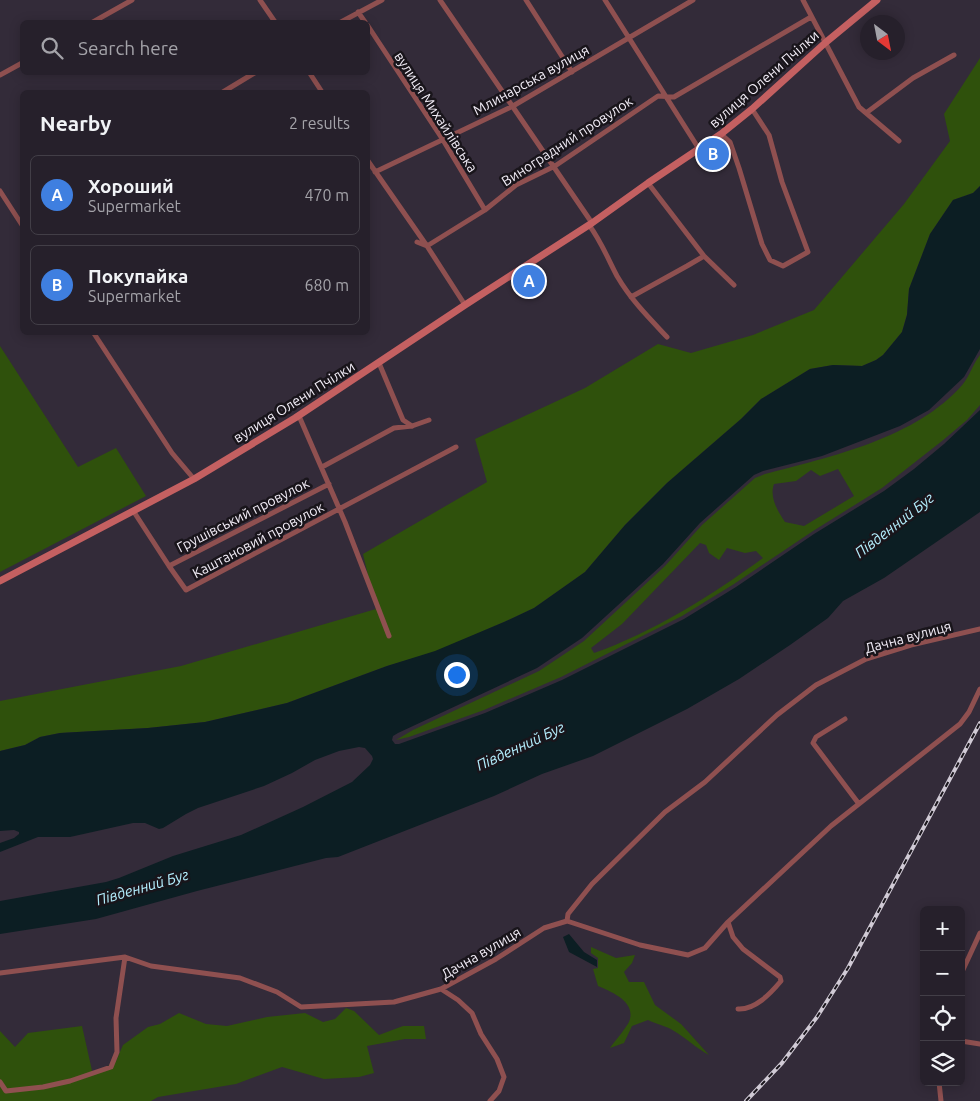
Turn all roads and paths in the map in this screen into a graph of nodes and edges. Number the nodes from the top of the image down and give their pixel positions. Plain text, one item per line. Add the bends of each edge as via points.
1 (132, 0) edge
2 (260, 0) edge
3 (382, 0) edge
4 (440, 0) edge
5 (526, 0) edge
6 (606, 0) edge
7 (693, 0) edge
8 (803, 0) edge
9 (877, 0) edge
10 (358, 12) junction
11 (811, 17) junction
12 (97, 20) edge
13 (274, 20) edge
14 (344, 20) edge
15 (364, 20) edge
16 (370, 29) edge
17 (629, 38) junction
18 (825, 43) junction
19 (954, 55) dead end
20 (20, 64) edge
21 (572, 72) junction
22 (0, 75) edge
23 (251, 75) edge
24 (310, 75) edge
25 (226, 90) edge
26 (321, 90) edge
27 (666, 96) junction
28 (513, 106) junction
29 (752, 109) junction
30 (866, 113) junction
31 (721, 134) junction
32 (443, 140) junction
33 (899, 141) dead end
34 (698, 149) junction
35 (370, 164) edge
36 (555, 166) junction
37 (376, 172) junction
38 (648, 183) junction
39 (0, 191) edge
40 (485, 210) junction
41 (20, 213) edge
42 (16, 216) junction
43 (20, 222) edge
44 (591, 224) junction
45 (417, 242) dead end
46 (427, 246) junction
47 (704, 256) junction
48 (734, 286) dead end
49 (631, 297) junction
50 (465, 305) junction
51 (95, 335) edge
52 (667, 337) dead end
53 (378, 364) junction
54 (299, 416) junction
55 (429, 420) dead end
56 (412, 426) junction
57 (456, 447) dead end
58 (322, 467) junction
59 (194, 479) junction
60 (329, 484) junction
61 (340, 510) junction
62 (134, 512) junction
63 (168, 566) junction
64 (0, 581) edge
65 (980, 629) edge
66 (389, 636) dead end
67 (980, 689) edge
68 (845, 719) dead end
69 (859, 804) junction
70 (567, 921) junction
71 (728, 922) junction
72 (980, 933) edge
73 (125, 957) junction
74 (965, 965) edge
75 (0, 973) edge
76 (441, 989) junction
77 (738, 1008) dead end
78 (965, 1042) edge
79 (980, 1044) edge
80 (0, 1082) edge
81 (939, 1086) edge
82 (490, 1101) edge
83 (941, 1101) edge

1 - 12 street
2 - 13 street
3 - 10 street
4 - 28 street
5 - 21 street
6 - 17 street
7 - 17 street, Млинарська вулиця
8 - 11 street
9 - 18 street, вулиця Олени Пчілки
10 - 14 street
10 - 15 street
11 - 18 street
11 - 27 street, Виноградний провулок via 674,97
16 - 32 street, вулиця Михайлівська
17 - 21 street, Млинарська вулиця
17 - 27 street
18 - 29 street, вулиця Олени Пчілки
18 - 30 street via 859,108
19 - 30 street via 913,78
20 - 22 street
21 - 28 street, Млинарська вулиця
23 - 25 street
24 - 26 street
27 - 34 street
27 - 36 street, Виноградний провулок via 658,96
28 - 32 street, Млинарська вулиця
28 - 36 street
29 - 31 street, вулиця Олени Пчілки
29 - 31 street via 769,135 777,168 808,252 783,266 770,260 730,142
30 - 33 street
31 - 34 street, вулиця Олени Пчілки
32 - 37 street, Млинарська вулиця
32 - 40 street, вулиця Михайлівська
34 - 38 street, вулиця Олени Пчілки
35 - 37 street
36 - 40 street, Виноградний провулок via 516,185
36 - 44 street
37 - 46 street
38 - 44 street, вулиця Олени Пчілки
38 - 47 street
39 - 42 street
40 - 46 street, Виноградний провулок
41 - 42 street
42 - 43 street
44 - 49 street
44 - 50 street, вулиця Олени Пчілки
45 - 46 street
46 - 50 street
47 - 48 street
47 - 49 street
49 - 52 street
50 - 53 street, вулиця Олени Пчілки
51 - 59 street via 172,454
53 - 54 street, вулиця Олени Пчілки
53 - 56 street via 403,420
54 - 58 street, Каштановий провулок
54 - 59 street, вулиця Олени Пчілки
55 - 56 street, Грушівський провулок
56 - 58 street, Грушівський провулок via 394,428
57 - 61 street, Каштановий провулок
58 - 60 street, Каштановий провулок
59 - 62 street, вулиця Олени Пчілки
60 - 61 street, Каштановий провулок
60 - 63 street, Грушівський провулок
61 - 63 street, Каштановий провулок via 186,590
61 - 66 street, Каштановий провулок
62 - 63 street
62 - 64 street, вулиця Олени Пчілки
65 - 70 street, Дачна вулиця via 866,659 816,685 777,715 705,782 665,812 592,884 568,914
67 - 69 street via 960,724
68 - 69 street via 816,737 813,743
69 - 71 street
70 - 71 street via 640,945 688,954 705,948
70 - 76 street, Дачна вулиця via 544,928
71 - 77 street via 732,937 781,981 756,1005
72 - 74 street
73 - 75 street
73 - 76 street, Дачна вулиця via 151,966 240,978 277,992 301,1007 394,1002
73 - 80 street via 116,1018 117,1052 111,1067 44,1087 6,1091
76 - 82 street via 472,1013 497,1059 504,1078
78 - 79 street
81 - 83 street

